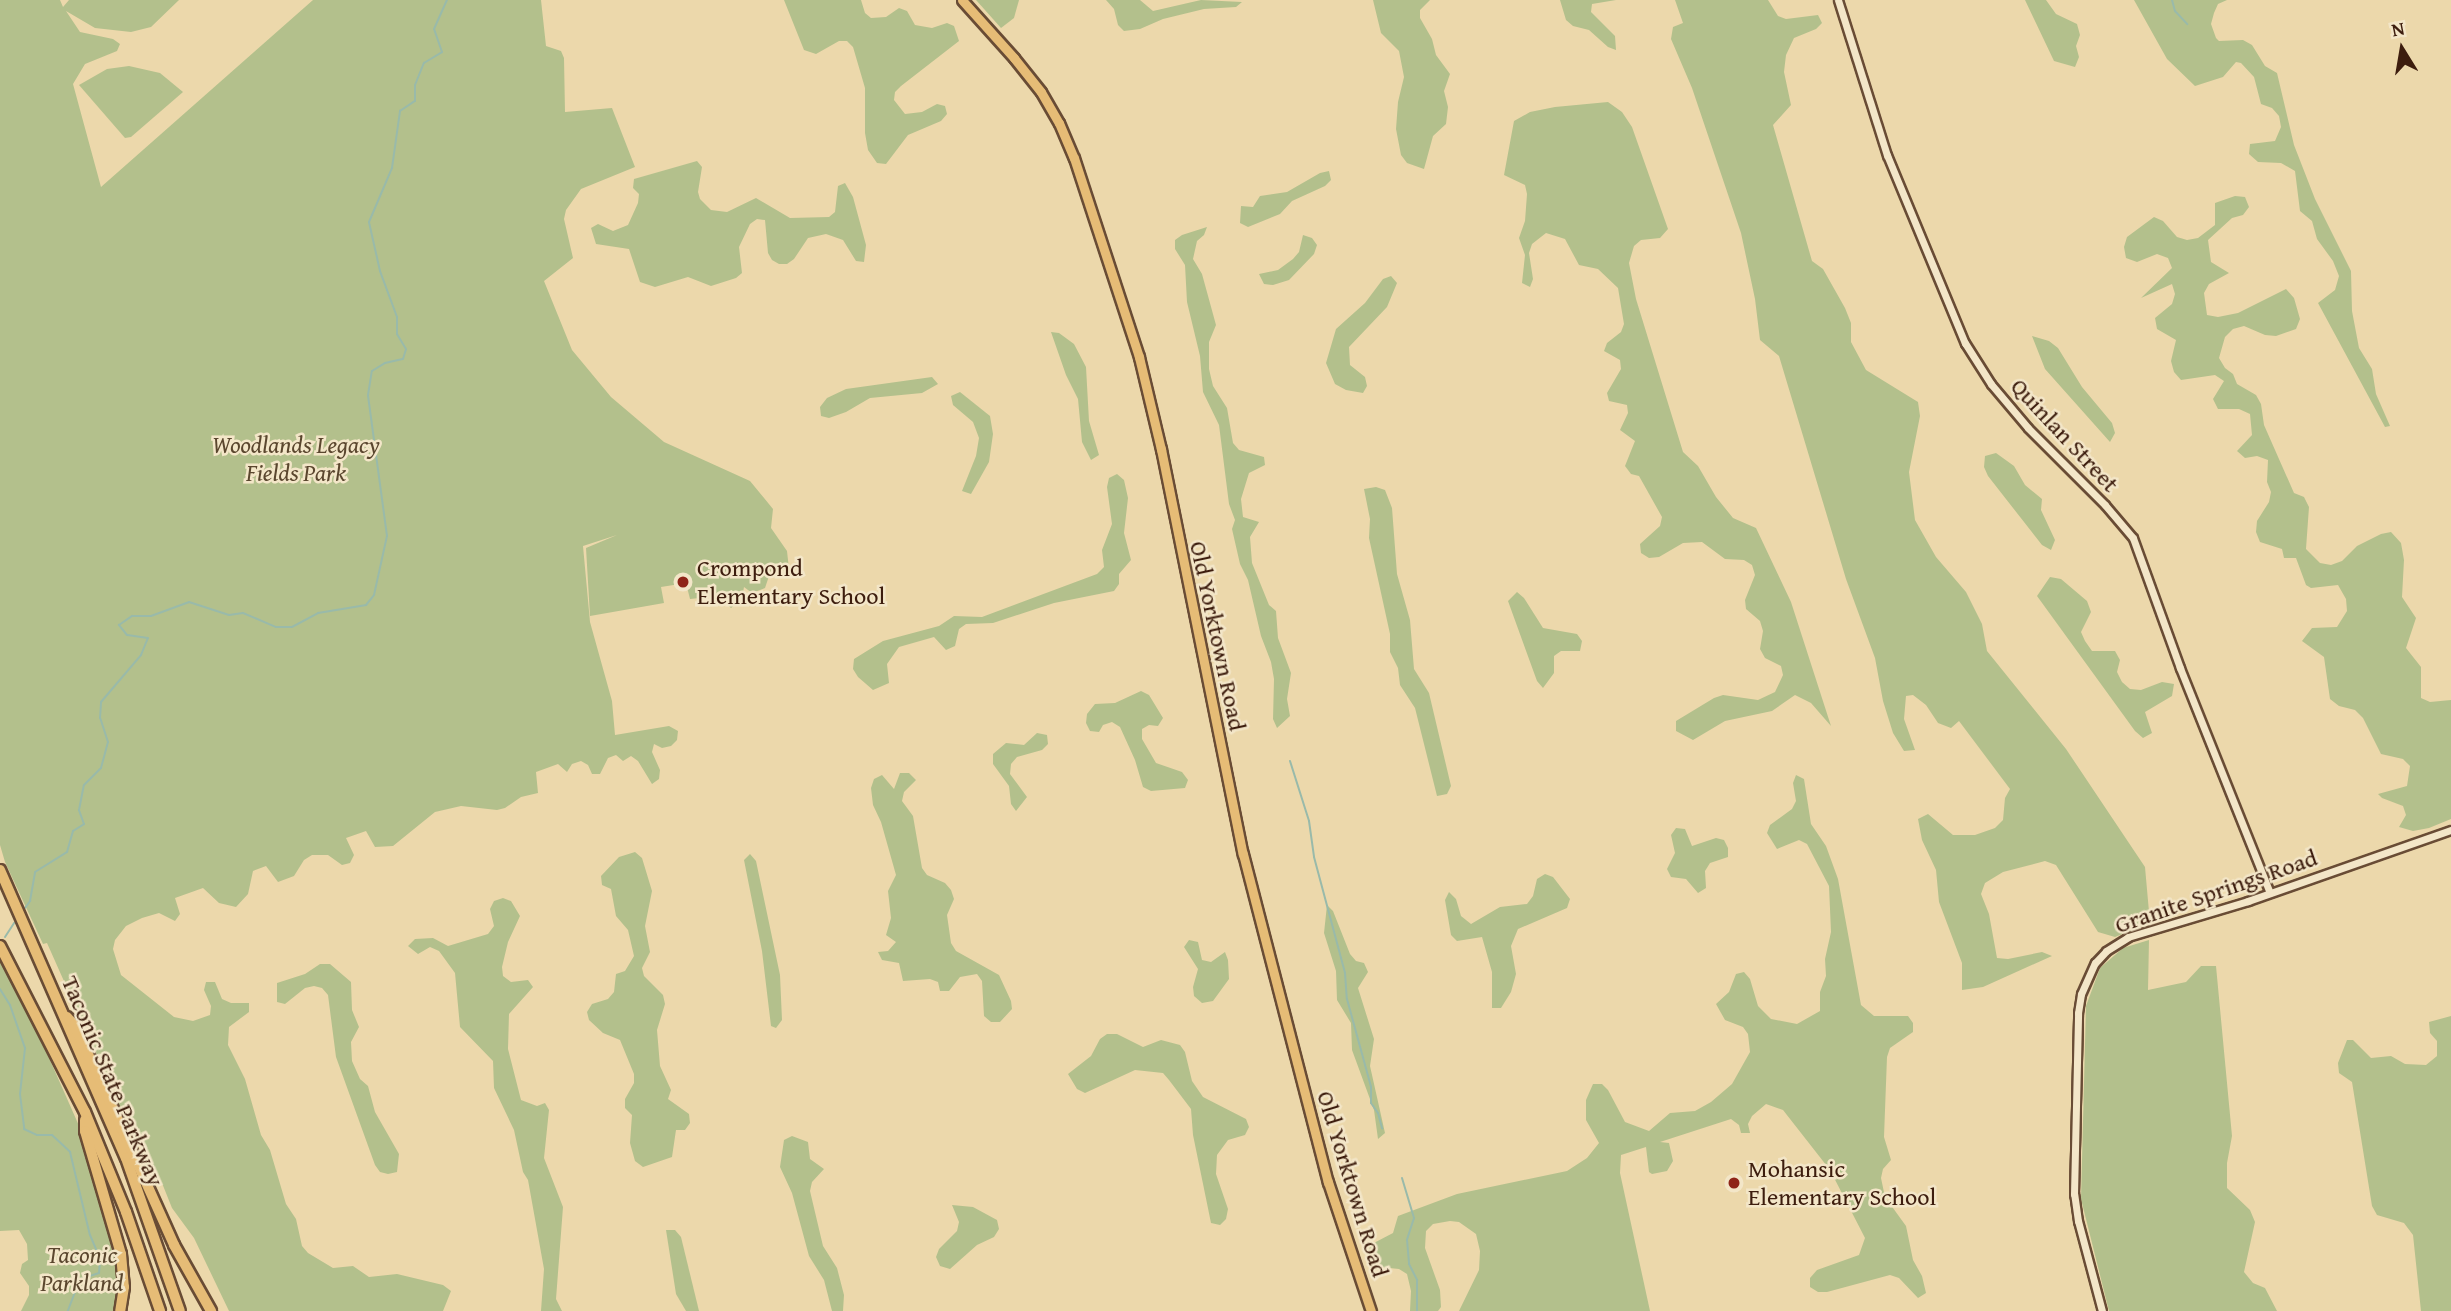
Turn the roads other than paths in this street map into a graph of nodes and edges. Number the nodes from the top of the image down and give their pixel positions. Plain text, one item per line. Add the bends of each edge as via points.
1 (962, 0) edge
2 (1838, 0) edge
3 (2451, 830) edge
4 (0, 870) edge
5 (2270, 893) junction
6 (0, 946) edge
7 (59, 1007) junction
8 (85, 1112) junction
9 (120, 1311) edge
10 (160, 1311) edge
11 (180, 1311) edge
12 (211, 1311) edge
13 (1371, 1311) edge
14 (2102, 1311) edge

1 - 13 main road, Old Yorktown Road via 1041,92 1059,123 1139,359 1243,854 1328,1182
2 - 5 street, Quinlan Street via 1887,155 1965,344 2028,428 2133,538
3 - 5 street, Granite Springs Road
4 - 7 highway, Taconic State Parkway
5 - 14 street, Granite Springs Road via 2128,937 2106,951 2087,978 2078,1013 2074,1194
6 - 8 highway, Taconic State Parkway
7 - 11 highway, Taconic State Parkway via 130,1170
7 - 12 highway via 74,1024 174,1245
8 - 9 highway via 85,1131 121,1254 124,1287
8 - 10 highway, Taconic State Parkway

